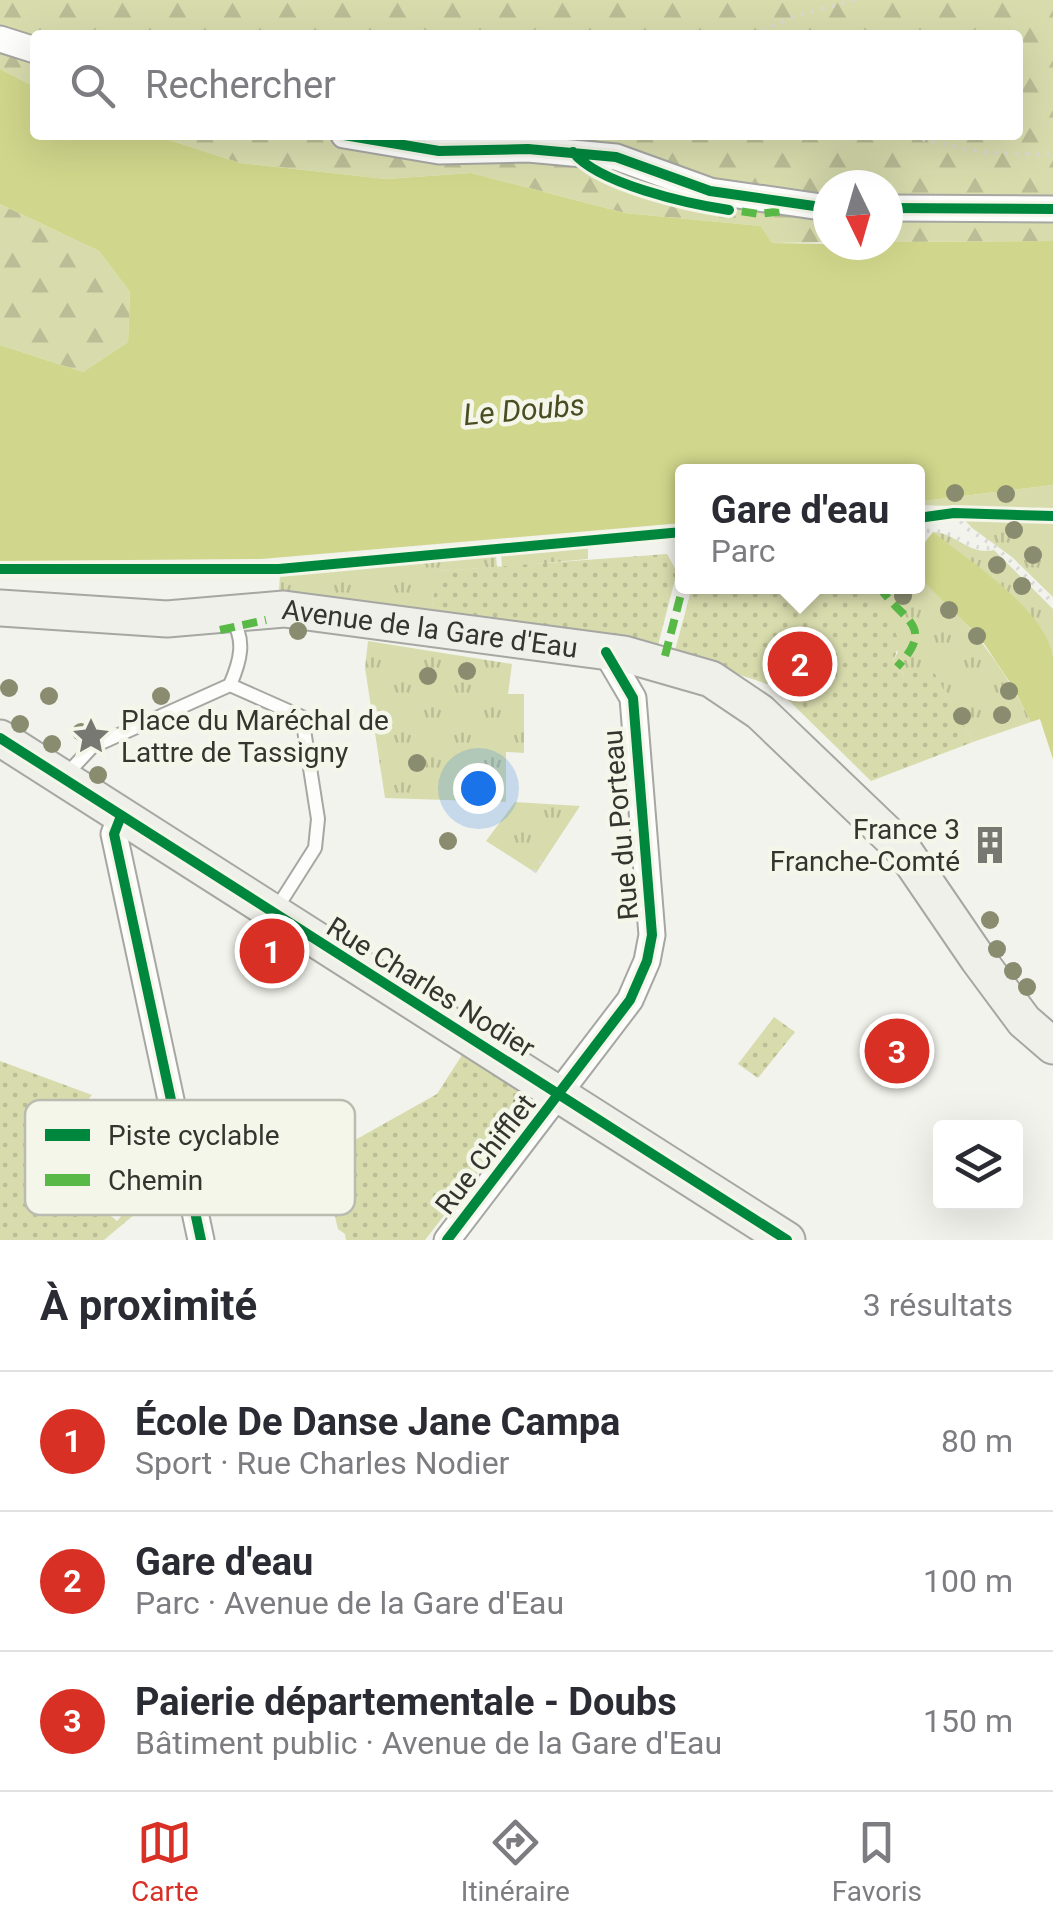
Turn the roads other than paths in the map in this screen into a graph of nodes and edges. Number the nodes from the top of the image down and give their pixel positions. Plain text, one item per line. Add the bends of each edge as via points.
1 (0, 39) edge
2 (30, 48) edge
3 (376, 140) edge
4 (813, 206) edge
5 (903, 208) edge
6 (1053, 209) edge
7 (0, 608) edge
8 (226, 613) junction
9 (606, 652) junction
10 (230, 685) junction
11 (0, 738) edge
12 (62, 779) junction
13 (121, 816) junction
14 (274, 914) junction
15 (1053, 1046) edge
16 (559, 1094) junction
17 (171, 1100) edge
18 (196, 1215) edge
19 (201, 1240) edge
20 (447, 1240) edge
21 (788, 1240) edge

1 - 2 street
3 - 4 street via 439,150 528,149 616,158 710,191
5 - 6 street
7 - 8 main road, Avenue de la Gare d'Eau via 167,619
8 - 9 main road, Avenue de la Gare d'Eau via 284,609
8 - 10 lane via 240,637
9 - 15 main road, Avenue de la Gare d'Eau via 711,679 760,712 903,849 1024,1021
9 - 16 street, Rue du Porteau via 633,698 652,935 630,1000
10 - 12 lane via 92,747
10 - 14 lane via 302,717 318,819 315,848
11 - 12 main road, Rue Charles Nodier
12 - 13 main road, Rue Charles Nodier
13 - 14 main road, Rue Charles Nodier
13 - 17 street via 114,834
14 - 16 main road, Rue Charles Nodier
16 - 20 street, Rue Chifflet
16 - 21 main road, Rue Charles Nodier
18 - 19 street

